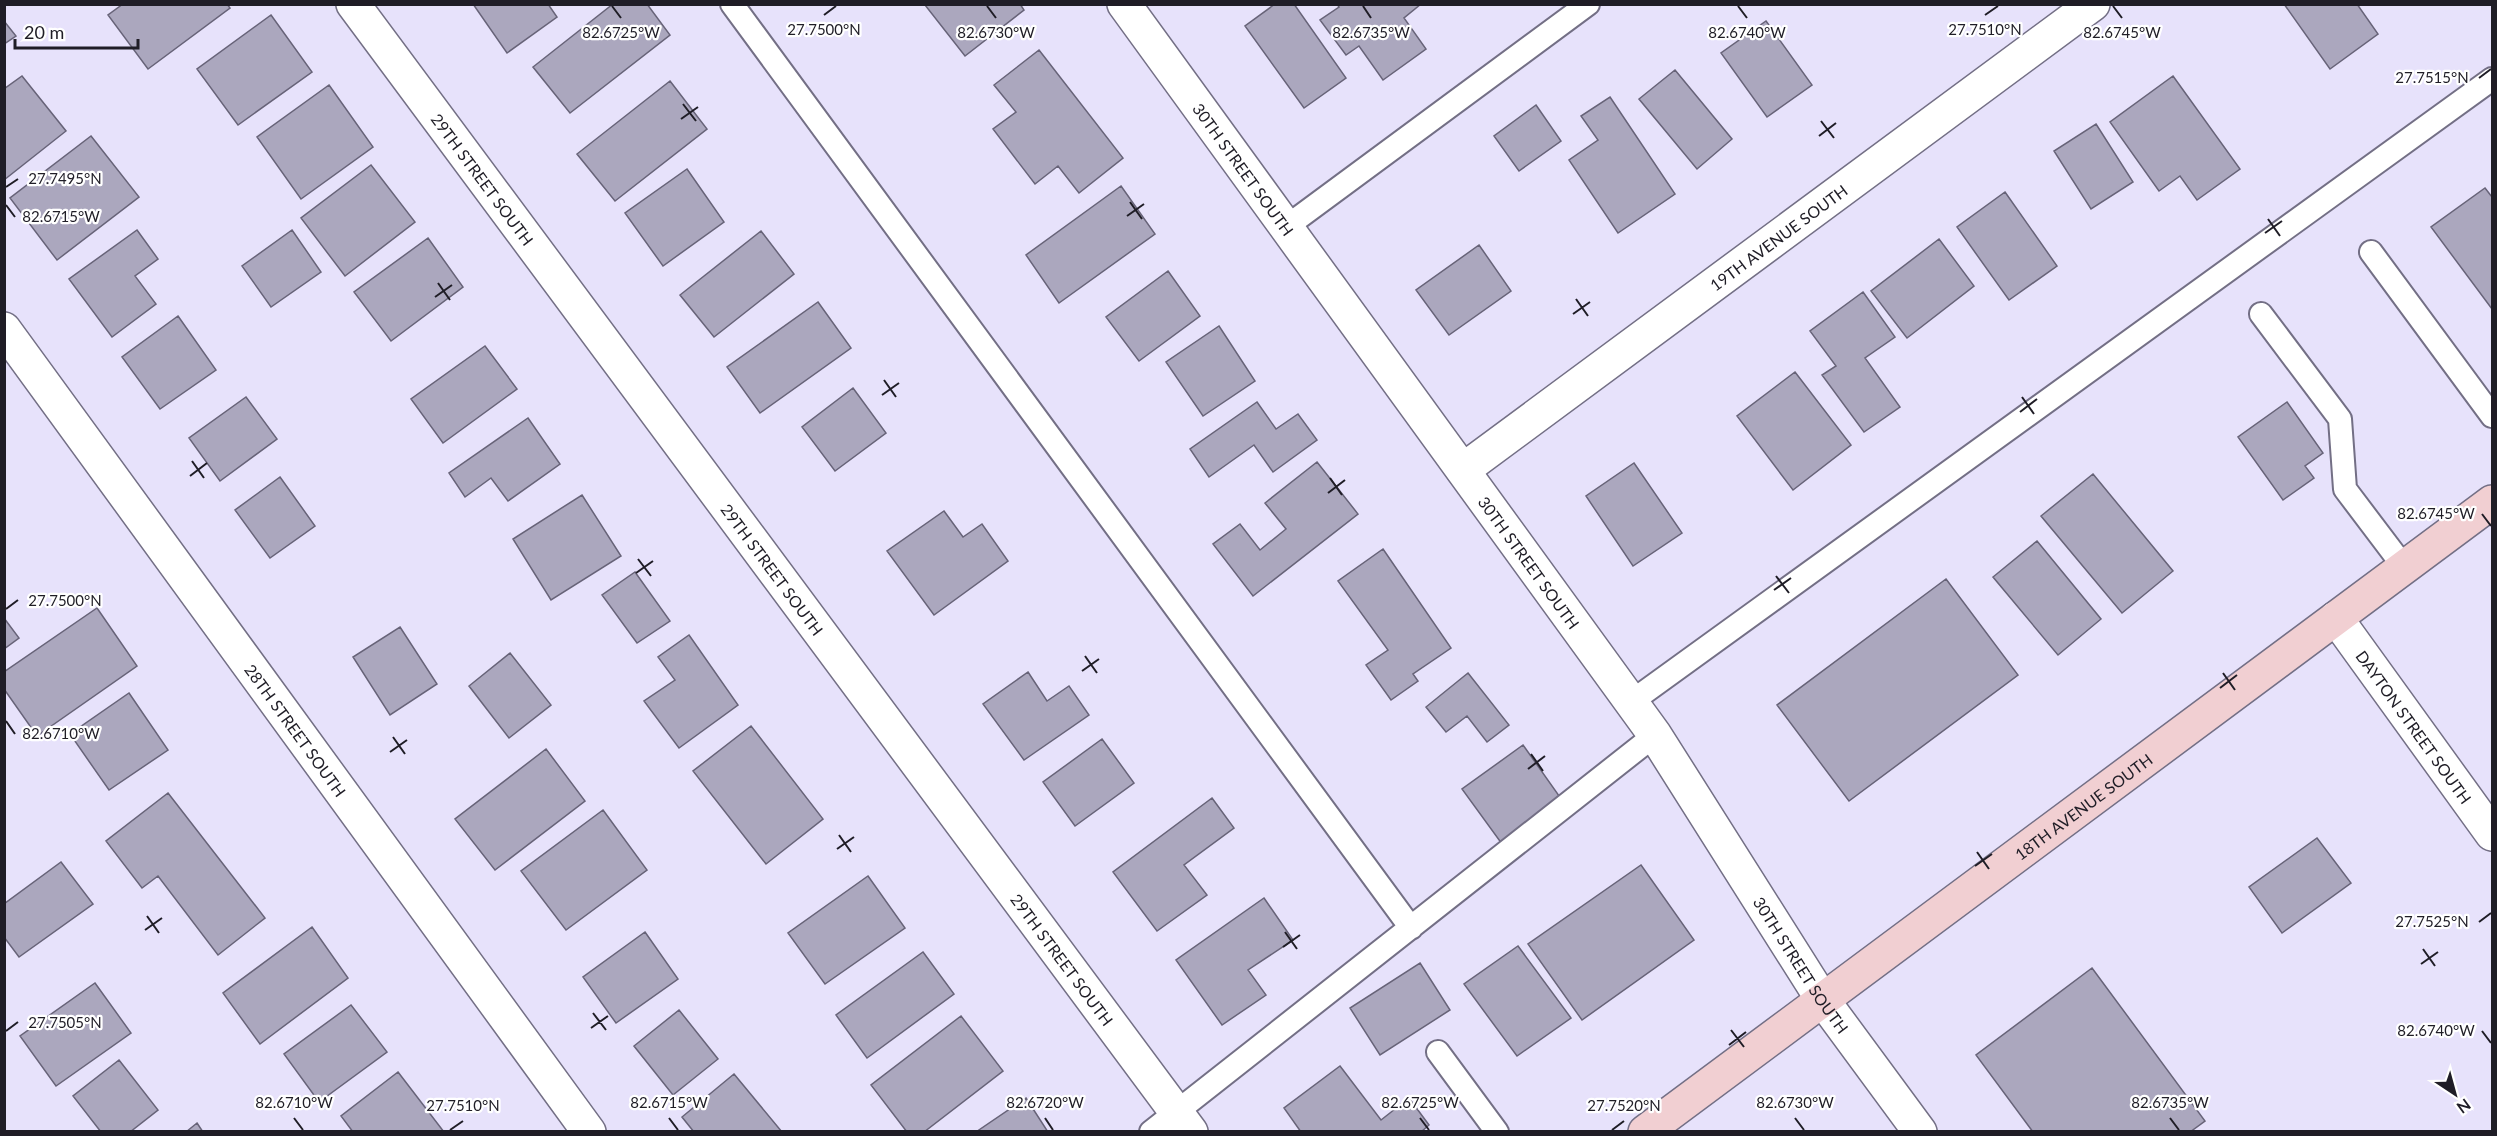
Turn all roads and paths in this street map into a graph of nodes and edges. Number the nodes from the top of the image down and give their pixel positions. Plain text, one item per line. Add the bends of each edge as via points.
1 (353, 4) edge
2 (732, 4) edge
3 (1124, 4) edge
4 (1588, 4) edge
5 (2092, 4) edge
6 (2493, 79) edge
7 (1286, 227) junction
8 (2371, 252) dead end
9 (2261, 314) dead end
10 (4, 329) edge
11 (2493, 416) edge
12 (1463, 470) junction
13 (2493, 501) edge
14 (2404, 567) junction
15 (2336, 618) junction
16 (1631, 702) junction
17 (1655, 735) junction
18 (2493, 834) edge
19 (1411, 928) junction
20 (1822, 999) junction
21 (1437, 1052) dead end
22 (1184, 1122) edge
23 (589, 1131) edge
24 (1151, 1131) edge
25 (1497, 1131) edge
26 (1645, 1131) edge
27 (1920, 1131) edge

1 - 22 street, 29TH STREET SOUTH
2 - 19 lane
3 - 7 street, 30TH STREET SOUTH
4 - 7 lane
5 - 12 street, 19TH AVENUE SOUTH
6 - 16 lane
7 - 12 street, 30TH STREET SOUTH
8 - 11 lane
9 - 14 lane via 2340,419 2345,489
10 - 23 street, 28TH STREET SOUTH
12 - 16 street, 30TH STREET SOUTH
13 - 14 street, 18TH AVENUE SOUTH
14 - 15 street, 18TH AVENUE SOUTH
15 - 18 street, DAYTON STREET SOUTH
15 - 20 street, 18TH AVENUE SOUTH
16 - 17 street, 30TH STREET SOUTH
17 - 19 lane
17 - 20 street, 30TH STREET SOUTH
19 - 22 lane
20 - 26 street, 18TH AVENUE SOUTH
20 - 27 street, 30TH STREET SOUTH
21 - 25 lane
22 - 24 lane

